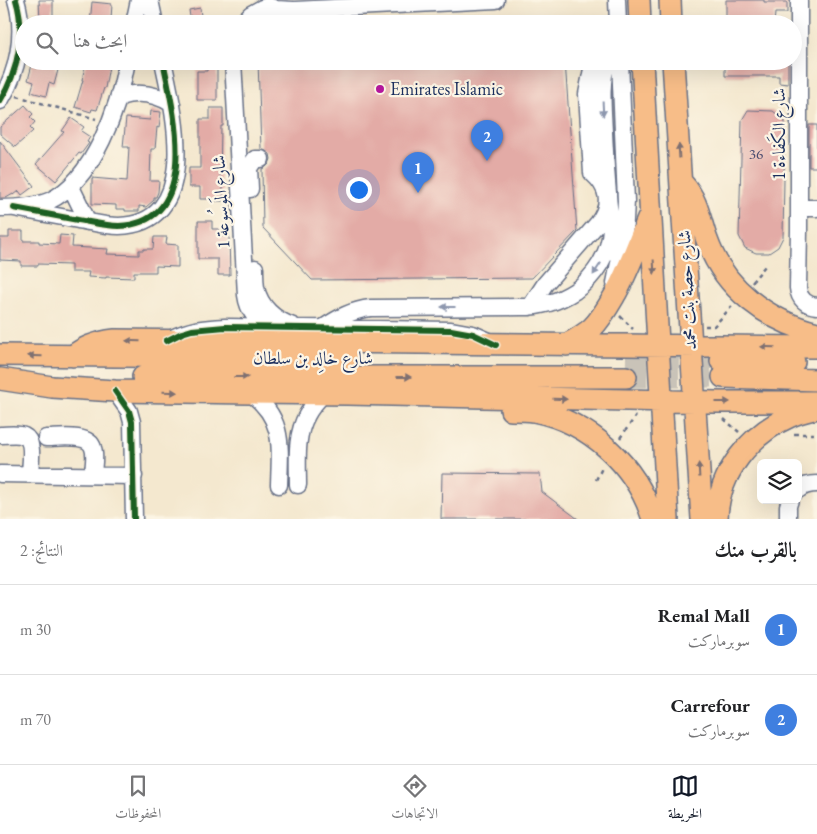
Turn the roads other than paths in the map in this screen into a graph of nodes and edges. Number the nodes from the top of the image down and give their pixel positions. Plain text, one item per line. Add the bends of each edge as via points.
1 (16, 0) edge
2 (138, 0) edge
3 (150, 0) edge
4 (496, 0) edge
5 (639, 0) edge
6 (799, 0) edge
7 (422, 2) edge
8 (615, 2) edge
9 (268, 5) edge
10 (19, 15) edge
11 (136, 15) edge
12 (153, 15) edge
13 (250, 15) edge
14 (617, 15) edge
15 (640, 15) edge
16 (799, 15) edge
17 (15, 64) edge
18 (125, 70) edge
19 (165, 70) edge
20 (234, 70) edge
21 (244, 70) edge
22 (592, 70) edge
23 (605, 70) edge
24 (620, 70) edge
25 (642, 70) edge
26 (674, 70) edge
27 (799, 70) edge
28 (4, 90) edge
29 (119, 97) junction
30 (172, 104) junction
31 (680, 181) junction
32 (71, 187) junction
33 (608, 194) junction
34 (7, 208) edge
35 (799, 208) junction
36 (817, 208) edge
37 (650, 211) junction
38 (88, 222) junction
39 (613, 297) junction
40 (817, 306) edge
41 (530, 307) junction
42 (273, 328) junction
43 (300, 328) junction
44 (323, 328) junction
45 (817, 334) edge
46 (166, 341) junction
47 (496, 345) junction
48 (566, 345) junction
49 (658, 346) junction
50 (691, 347) junction
51 (817, 347) edge
52 (0, 355) edge
53 (73, 356) junction
54 (817, 362) edge
55 (0, 378) edge
56 (817, 380) edge
57 (115, 391) junction
58 (324, 393) junction
59 (250, 394) junction
60 (347, 394) junction
61 (661, 401) junction
62 (694, 402) junction
63 (817, 402) edge
64 (817, 408) edge
65 (0, 435) edge
66 (46, 438) dead end
67 (0, 474) edge
68 (30, 474) junction
69 (93, 475) junction
70 (134, 476) junction
71 (817, 484) edge
72 (279, 485) dead end
73 (298, 485) dead end
74 (802, 487) edge
75 (789, 504) edge
76 (134, 519) edge
77 (653, 519) edge
78 (668, 519) edge
79 (702, 519) edge
80 (717, 519) edge
81 (788, 519) edge

1 - 10 street
2 - 11 street
3 - 12 street
4 - 7 street
5 - 15 main road
6 - 16 street, شارع الكَفاءة 1
7 - 9 street via 294,10
8 - 14 street
9 - 13 street
17 - 28 street
18 - 29 street
19 - 30 street
20 - 42 street, شارع المَوسُوعة 1 via 247,302 261,323
21 - 43 street via 247,140 253,150 261,154 252,162 249,173 256,288 263,305 270,312 286,324
22 - 33 street via 587,94 592,173
23 -> 33 street via 602,95
24 - 39 street via 626,201 624,238
25 - 37 main road, شارع حصة بنت محمد
31 -> 26 main road, شارع حصة بنت محمد
27 - 35 street, شارع الكَفاءة 1
29 - 30 street via 145,93
29 - 32 street via 99,145
30 - 38 street via 176,137 175,178 163,206 147,219 128,225
31 - 45 main road via 695,202 707,241 729,279 749,300 773,317
31 - 50 main road, شارع حصة بنت محمد
32 - 34 street via 49,201
32 - 38 street
33 - 41 street via 603,217
33 -> 41 street via 611,227 608,247 599,266 585,284 569,295 549,304
34 - 38 street
35 - 36 street
35 - 40 street, شارع الكَفاءة 1 via 798,292 806,303
37 - 39 main road via 633,258
37 -> 49 main road, شارع حصة بنت محمد
39 - 48 main road via 592,328
41 -> 44 street via 363,308
42 - 43 street
42 - 46 street via 202,328
43 - 44 street
44 - 47 street via 458,331
46 - 47 main road
46 -> 53 main road via 106,341 80,350
47 - 48 main road
48 - 49 main road
49 - 50 main road
49 - 61 main road, شارع حصة بنت محمد
51 -> 50 main road
50 - 62 main road, شارع حصة بنت محمد
53 -> 52 main road, شارع خالِد بن سلطان
55 -> 53 main road, شارع خالِد بن سلطان via 626,368
54 - 56 main road via 722,369
55 - 57 main road via 52,387
57 -> 59 main road
57 - 70 street via 129,411 132,422
58 - 59 main road
58 - 60 main road
58 - 73 street via 307,415 301,431
59 - 72 street via 263,403 276,424 280,440
60 -> 61 main road
60 - 77 main road via 378,400 534,411 565,421 616,455 636,481
61 - 62 main road
61 - 78 main road, شارع حصة بنت محمد
62 -> 63 main road
79 -> 62 main road, شارع حصة بنت محمد
64 - 80 main road via 770,427 751,442 726,479
65 - 68 street via 28,439 31,446
66 - 69 street via 82,438 89,441 94,448
67 - 68 street
68 - 69 street
69 - 70 street
70 - 76 street
71 - 74 street
75 - 81 street

